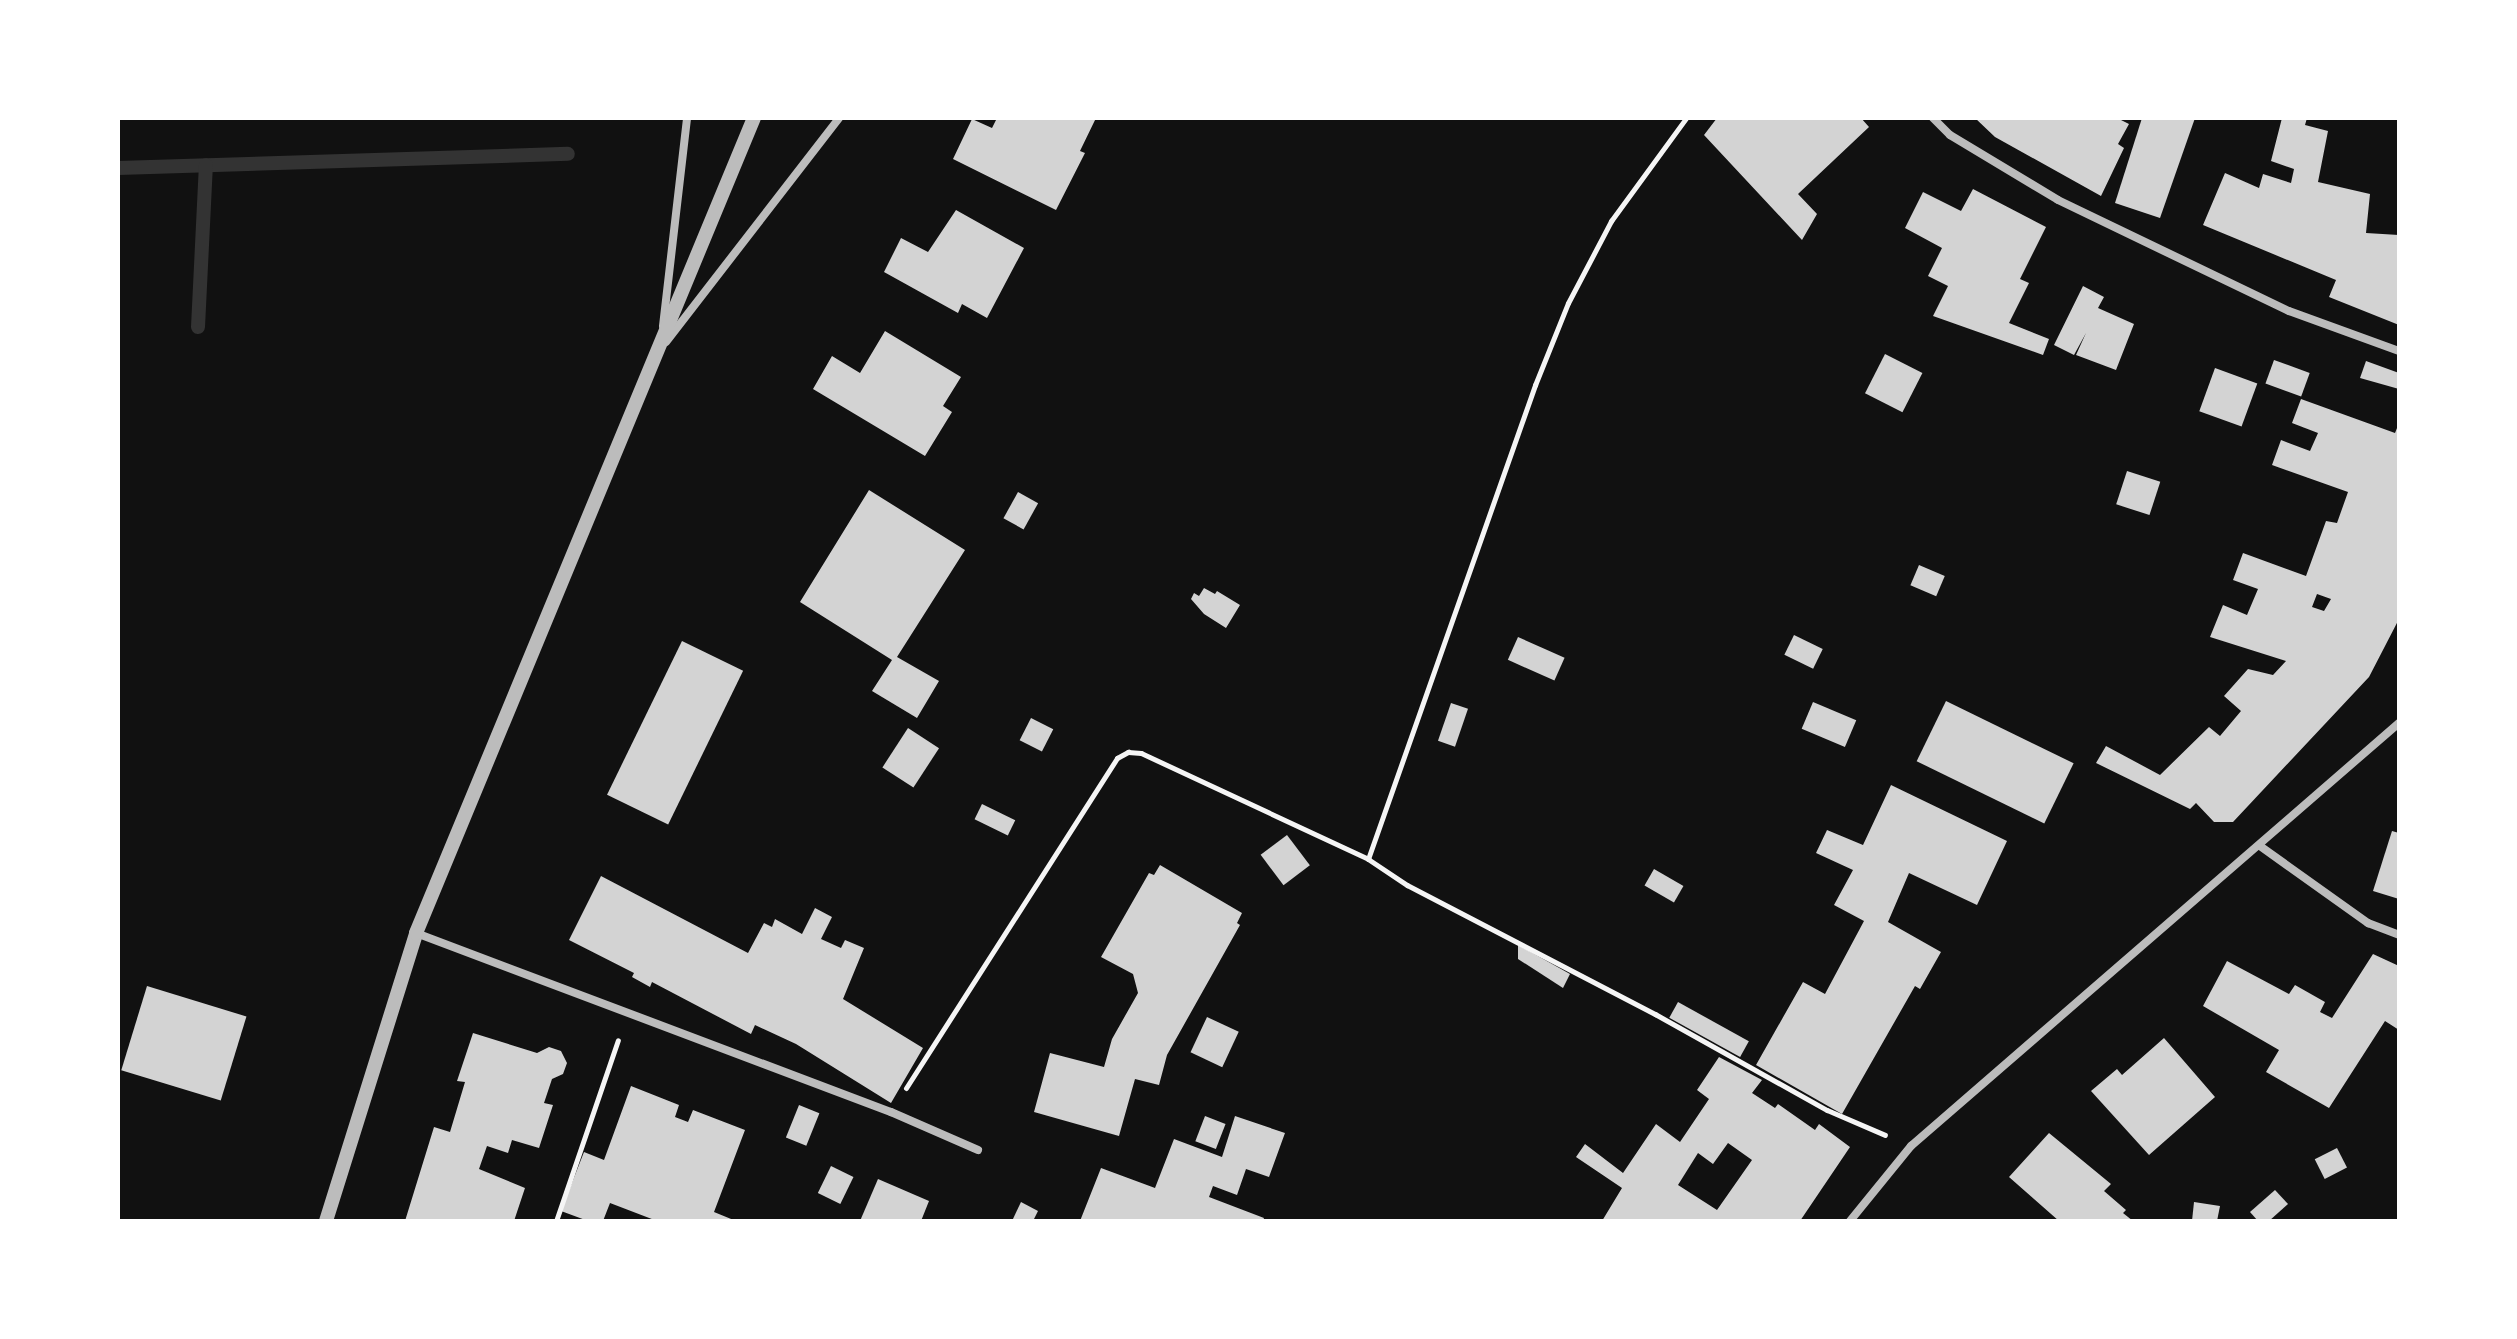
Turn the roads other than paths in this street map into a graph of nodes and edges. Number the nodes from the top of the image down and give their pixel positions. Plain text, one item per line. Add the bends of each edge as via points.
1 (687, 118) edge
2 (754, 118) edge
3 (839, 118) edge
4 (1933, 118) edge
5 (660, 350) junction
6 (2399, 351) edge
7 (2399, 723) edge
8 (2260, 846) junction
9 (416, 933) junction
10 (2399, 935) edge
11 (978, 1150) dead end
12 (326, 1221) edge
13 (1850, 1221) edge

1 - 5 street
2 - 5 street
3 - 5 street
4 - 6 street via 1950,135 2058,200 2289,311
5 - 9 street
7 - 8 street
8 - 10 street via 2368,923
8 - 13 street via 1911,1146
9 - 11 street via 891,1112
9 - 12 street

